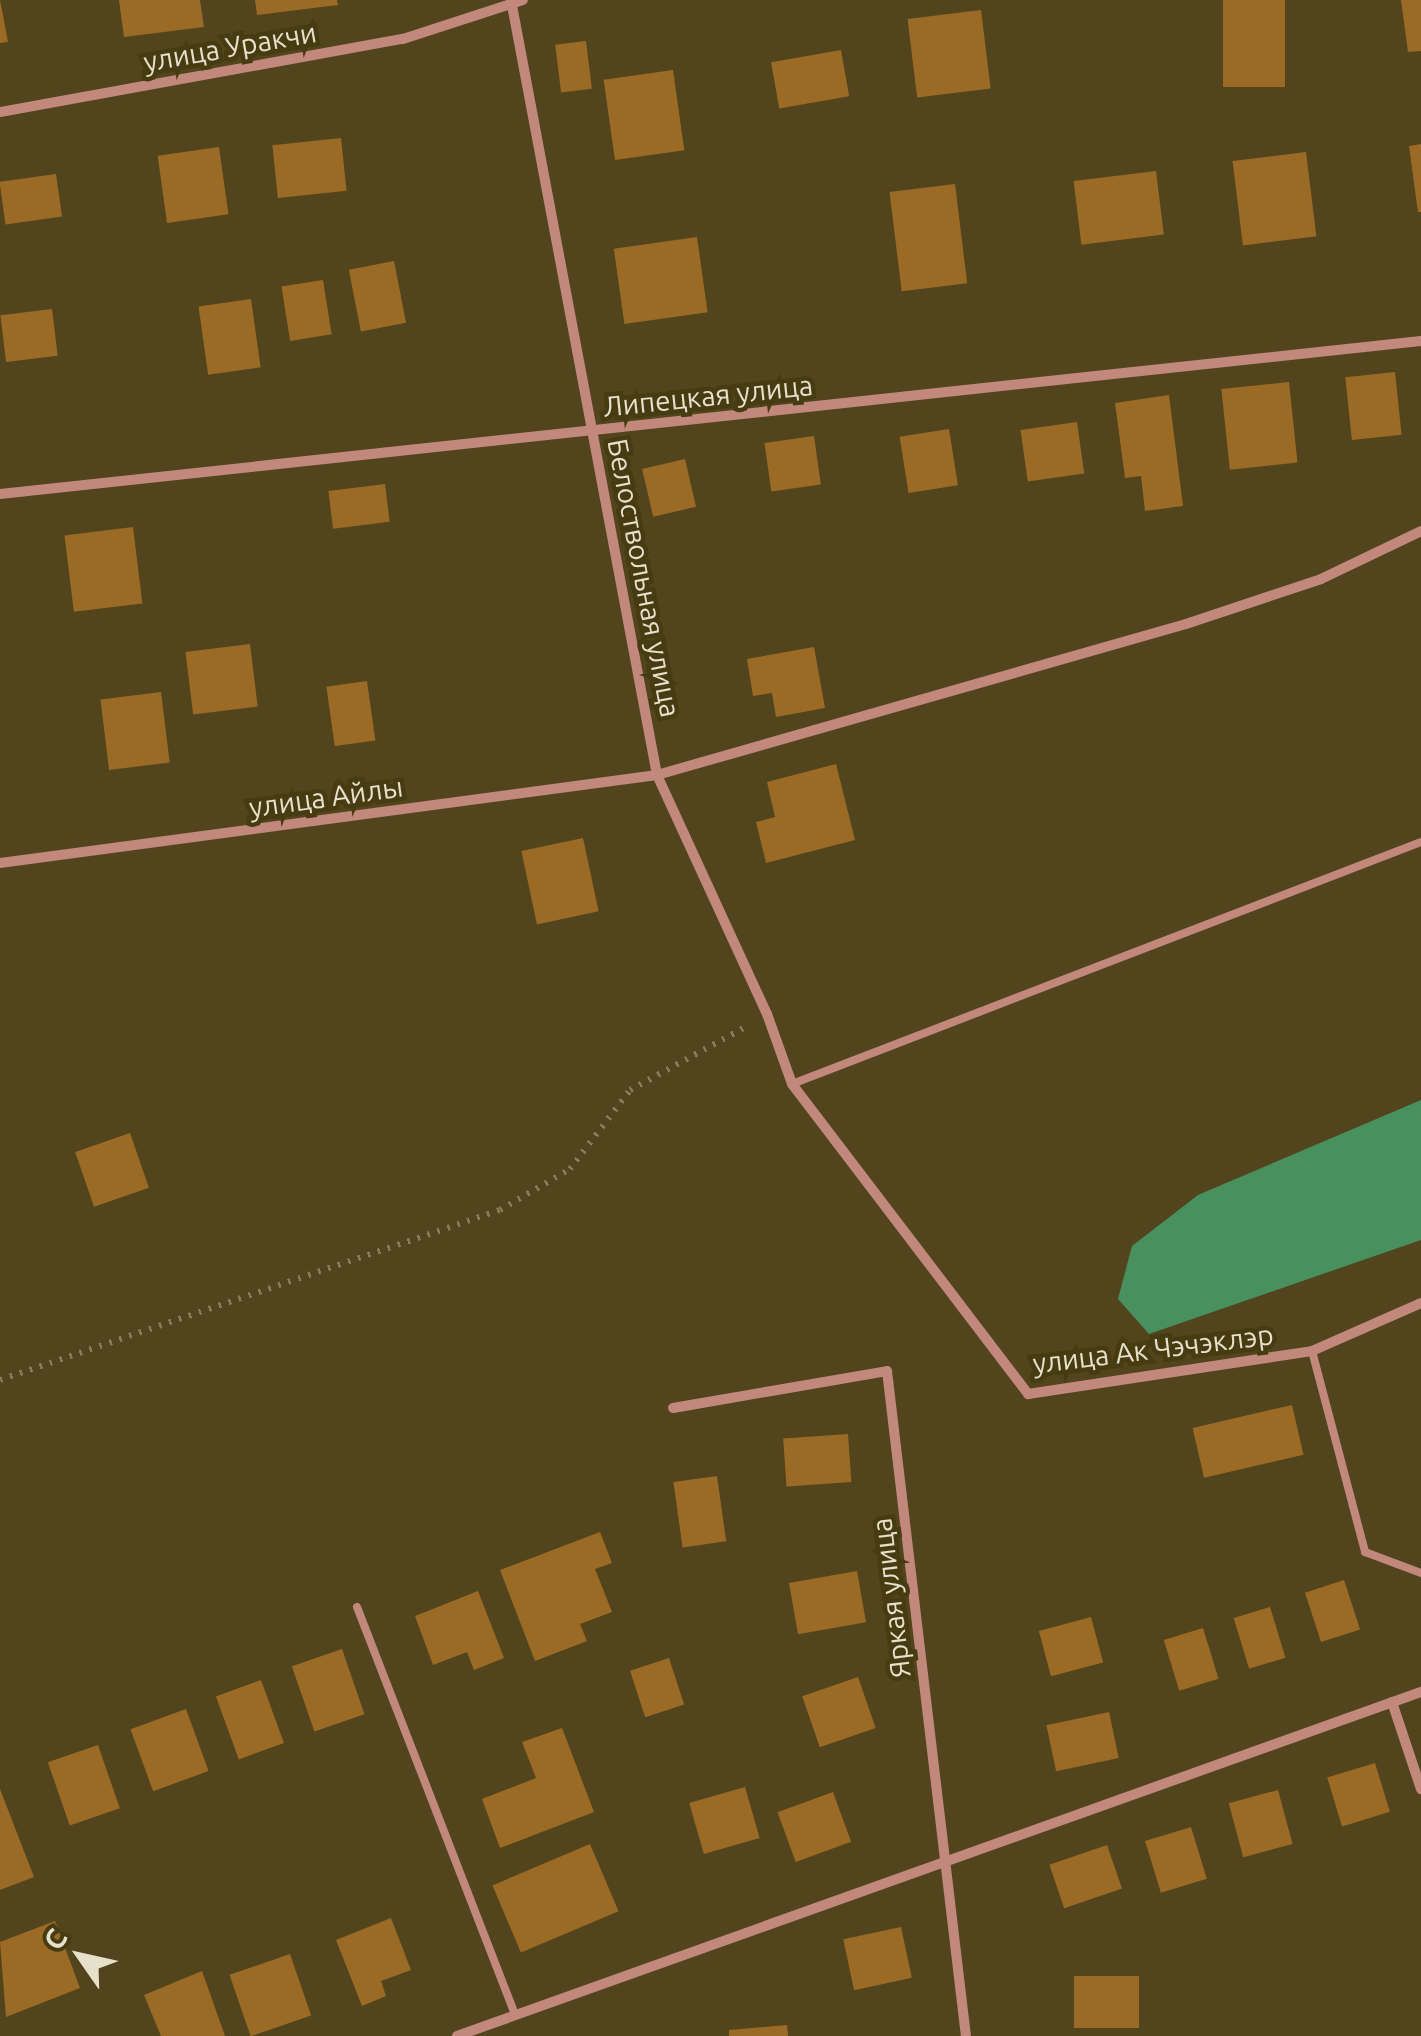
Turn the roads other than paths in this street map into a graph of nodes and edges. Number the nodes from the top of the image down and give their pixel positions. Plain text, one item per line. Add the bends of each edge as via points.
1 (511, 0) edge
2 (523, 0) edge
3 (0, 112) edge
4 (1421, 341) edge
5 (594, 431) junction
6 (0, 494) edge
7 (1421, 532) edge
8 (657, 775) junction
9 (1421, 842) edge
10 (0, 863) edge
11 (792, 1084) junction
12 (1421, 1303) edge
13 (1312, 1352) junction
14 (672, 1408) dead end
15 (1421, 1572) edge
16 (357, 1607) dead end
17 (1421, 1692) edge
18 (1392, 1702) junction
19 (1421, 1790) edge
20 (946, 1858) junction
21 (515, 2015) junction
22 (457, 2036) edge
23 (966, 2036) edge

1 - 2 street, улица Уракчи
1 - 3 street, улица Уракчи via 404,39
1 - 5 street, Белоствольная улица
4 - 5 street, Липецкая улица
5 - 6 street, Липецкая улица
5 - 8 street, Белоствольная улица
7 - 8 street, улица Айлы via 1321,579 1186,624
8 - 10 street, улица Айлы
8 - 11 street, Белоствольная улица via 768,1014
9 - 11 lane
11 - 13 street, улица Ак Чэчэклэр via 1028,1394
12 - 13 street, улица Ак Чэчэклэр
13 - 15 lane via 1365,1552
14 - 20 street, Яркая улица via 887,1370
16 - 21 lane
17 - 18 street
18 - 19 street
18 - 20 street
20 - 21 street
20 - 23 street, Яркая улица
21 - 22 street

